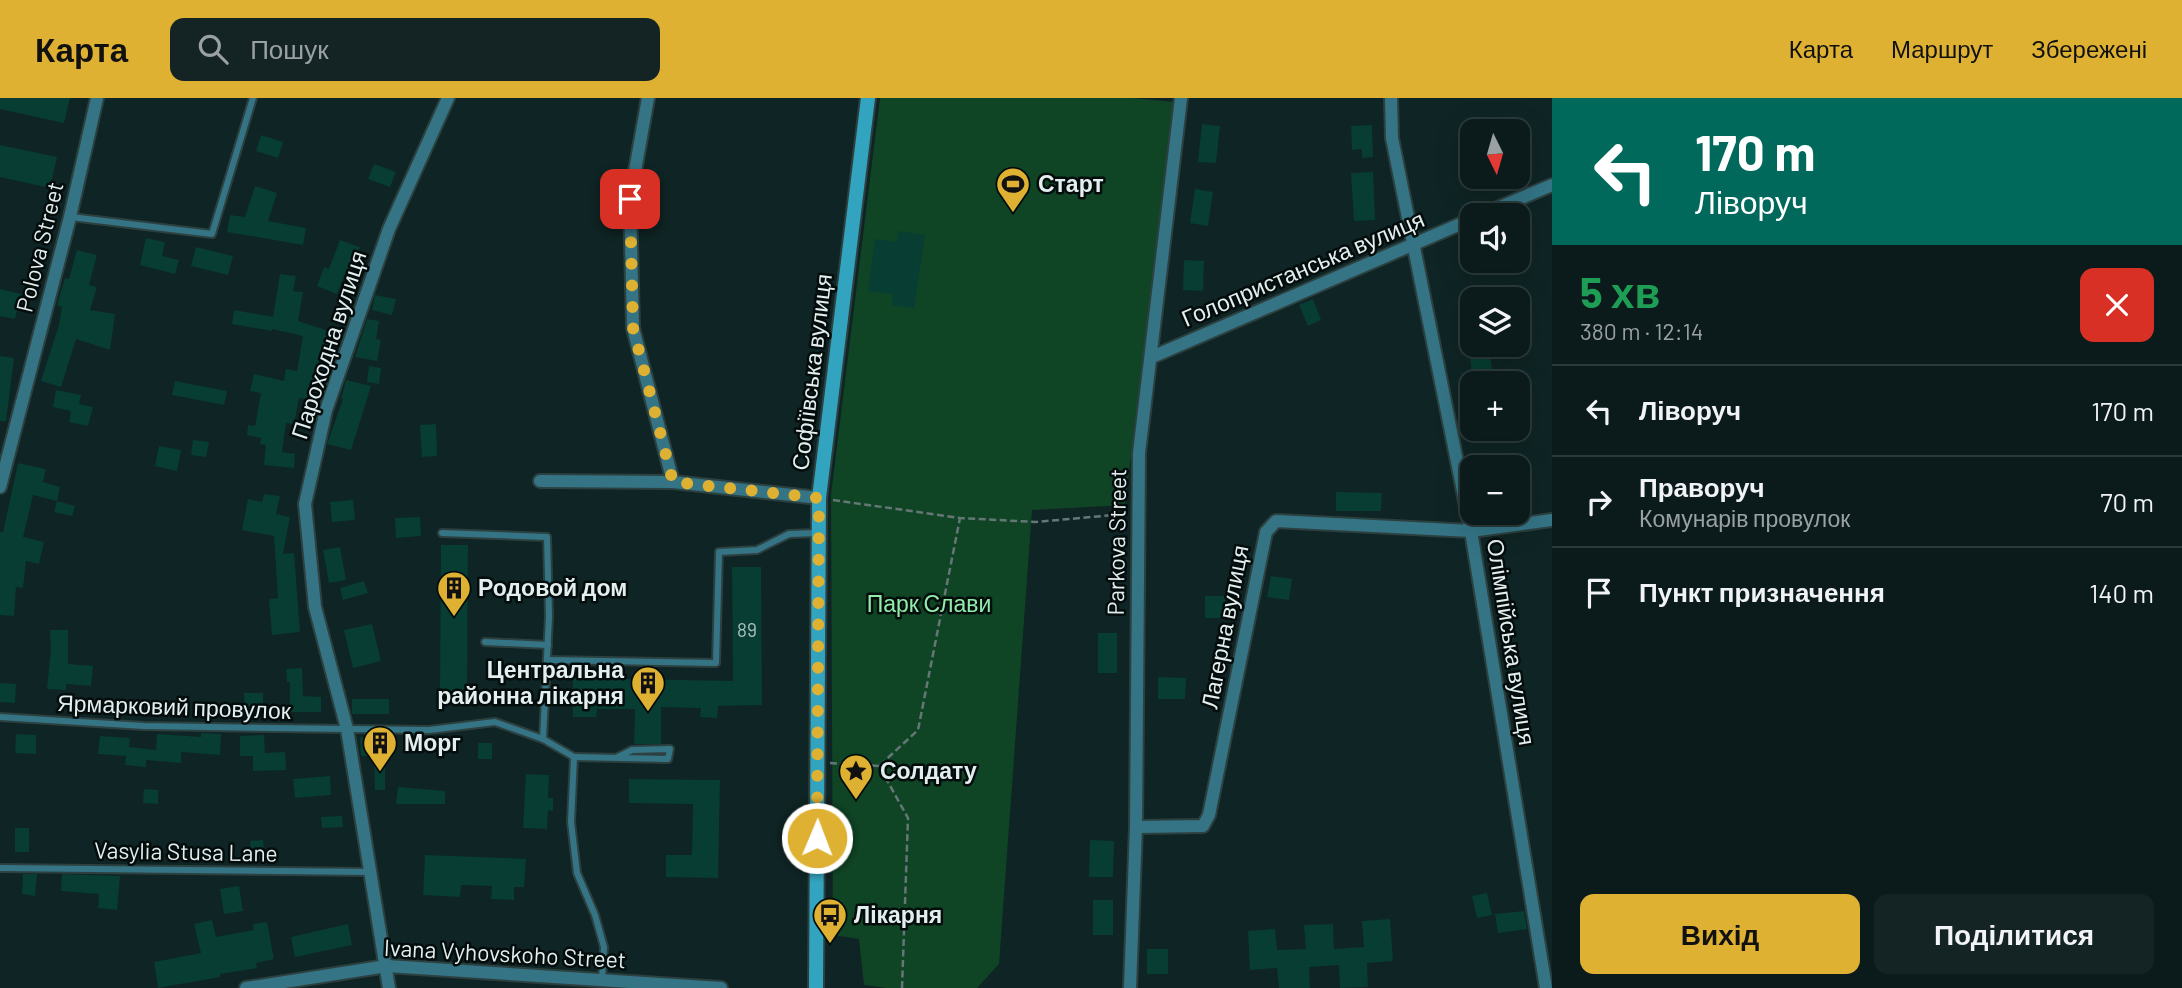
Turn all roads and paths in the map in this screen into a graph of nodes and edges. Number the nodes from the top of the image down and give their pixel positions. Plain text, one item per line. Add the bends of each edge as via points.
1 (97, 98) edge
2 (253, 98) edge
3 (448, 98) edge
4 (648, 98) edge
5 (868, 98) edge
6 (1181, 98) edge
7 (1391, 98) edge
8 (1552, 185) edge
9 (1509, 203) edge
10 (70, 217) junction
11 (1460, 224) edge
12 (1415, 243) junction
13 (1152, 357) junction
14 (540, 481) dead end
15 (673, 482) junction
16 (0, 487) edge
17 (819, 498) junction
18 (1138, 513) junction
19 (960, 518) junction
20 (1552, 520) edge
21 (1471, 531) junction
22 (442, 533) dead end
23 (819, 533) junction
24 (485, 642) dead end
25 (548, 645) junction
26 (547, 660) junction
27 (0, 717) edge
28 (347, 729) junction
29 (542, 739) junction
30 (574, 757) junction
31 (618, 757) junction
32 (818, 762) junction
33 (879, 766) junction
34 (1136, 827) junction
35 (0, 868) edge
36 (371, 872) junction
37 (387, 966) junction
38 (602, 978) junction
39 (246, 988) edge
40 (389, 988) edge
41 (721, 988) edge
42 (816, 988) edge
43 (902, 988) edge
44 (1130, 988) edge
45 (1546, 988) edge

1 - 10 street, Polova Street
2 - 10 lane via 212,234
3 - 28 street, Пароходна вулиця via 389,229 326,410 305,504 315,607
4 - 15 street via 630,199 633,328
5 - 17 street, Софіївська вулиця
6 - 13 street, Parkova Street
7 - 12 street, Олімпійська вулиця via 1392,138
8 - 9 street
10 - 16 street, Polova Street
11 - 12 street, Голопристанська вулиця
12 - 13 street, Голопристанська вулиця
12 - 21 street, Олімпійська вулиця
13 - 18 street, Parkova Street via 1139,453
14 - 15 street
15 - 17 street
17 - 19 path
17 - 23 street, Софіївська вулиця
18 - 19 path via 1036,522
18 - 34 street, Parkova Street
19 - 33 path via 918,730
20 - 21 street, Лагерна вулиця
21 - 34 street, Лагерна вулиця via 1276,521 1266,533 1209,815 1203,826
21 - 45 street, Олімпійська вулиця
22 - 25 lane via 547,537
23 - 26 lane via 789,534 758,550 719,552 716,663
23 - 32 street, Софіївська вулиця
24 - 25 lane
25 - 26 lane
26 - 29 lane
27 - 28 lane, Ярмарковий провулок via 144,726
28 - 29 lane, Ярмарковий провулок via 429,730 495,722
28 - 36 street, Пароходна вулиця
29 - 30 lane, Ярмарковий провулок
30 - 31 lane
30 - 38 lane via 571,822 577,873 604,947
31 - 31 lane via 668,759 670,749 632,750
32 - 33 path
32 - 42 street, Софіївська вулиця
33 - 43 path via 908,818
34 - 44 street, Parkova Street
35 - 36 lane, Vasylia Stusa Lane
36 - 37 street, Пароходна вулиця
37 - 38 street, Ivana Vyhovskoho Street
37 - 39 street, Ivana Vyhovskoho Street
37 - 40 street, Пароходна вулиця
38 - 41 street, Ivana Vyhovskoho Street

